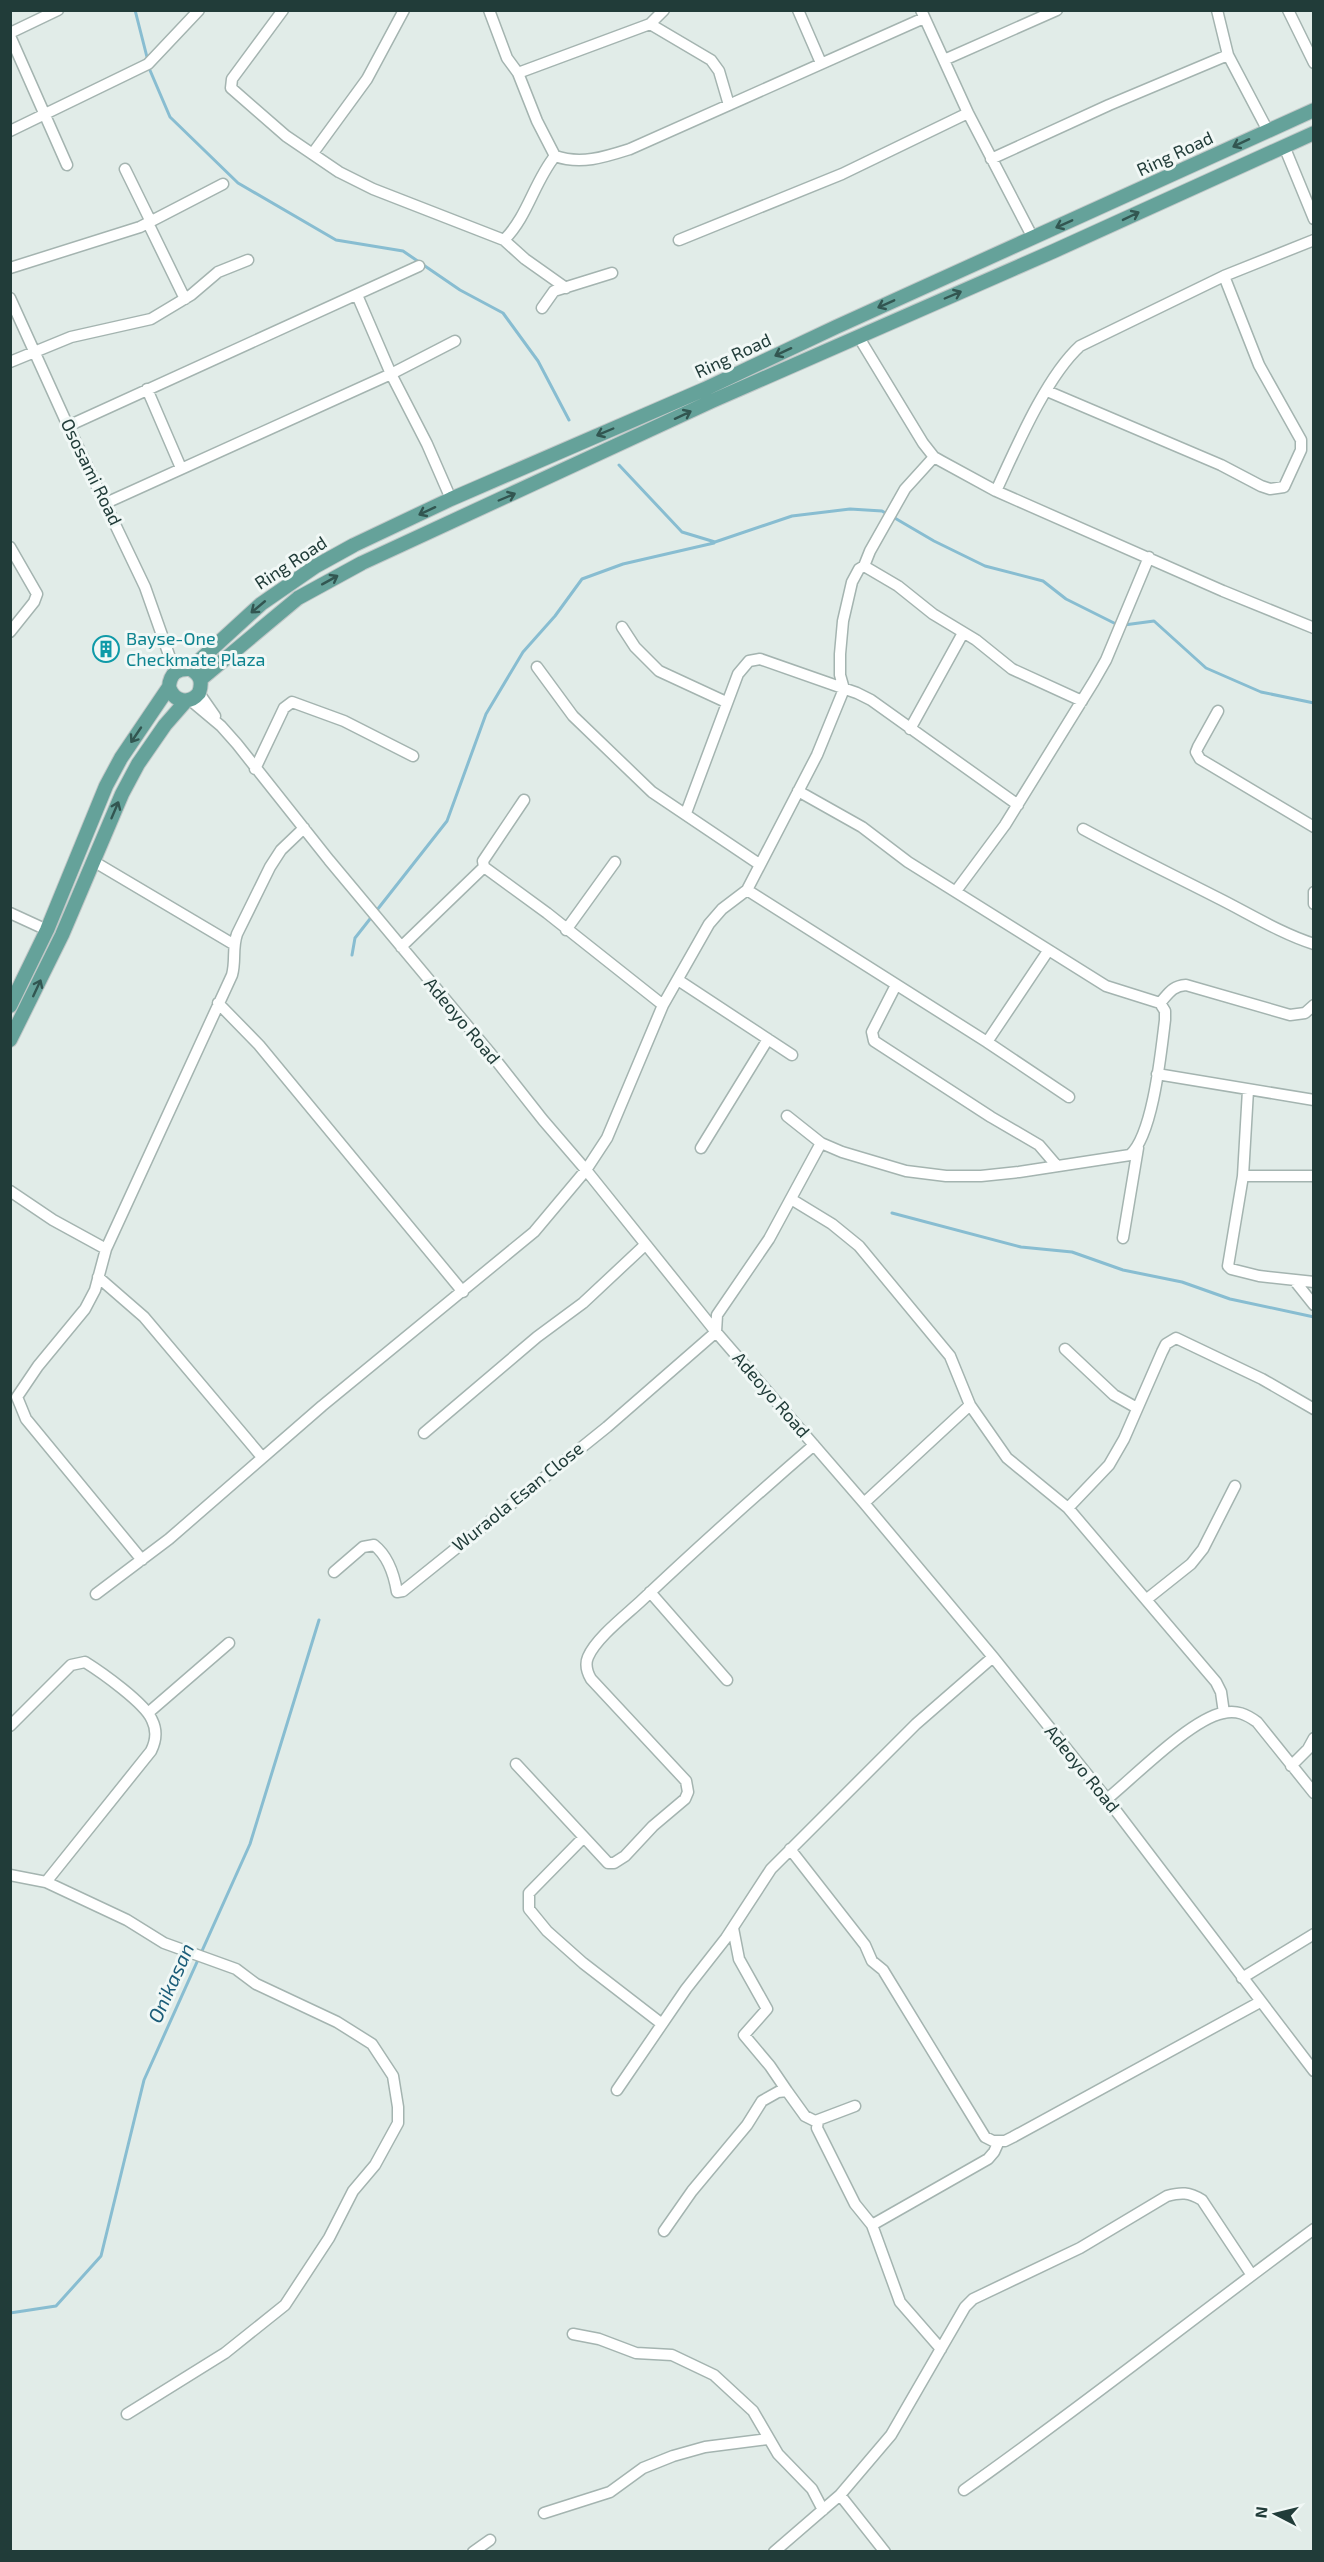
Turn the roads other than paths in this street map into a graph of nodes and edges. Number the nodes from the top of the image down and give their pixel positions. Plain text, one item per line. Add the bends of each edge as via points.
1 (58, 10) edge
2 (199, 10) edge
3 (283, 10) edge
4 (404, 10) edge
5 (489, 10) edge
6 (664, 10) edge
7 (798, 10) edge
8 (1057, 10) edge
9 (1217, 10) edge
10 (1288, 10) edge
11 (923, 14) edge
12 (650, 24) junction
13 (10, 35) edge
14 (1228, 55) junction
15 (944, 60) junction
16 (821, 63) junction
17 (1314, 63) edge
18 (518, 73) junction
19 (729, 105) junction
20 (1314, 110) edge
21 (968, 113) junction
22 (44, 116) junction
23 (1268, 131) junction
24 (10, 132) edge
25 (1314, 133) edge
26 (1284, 146) junction
27 (313, 153) junction
28 (555, 156) junction
29 (991, 159) junction
30 (67, 165) dead end
31 (125, 169) dead end
32 (223, 184) dead end
33 (1314, 219) edge
34 (149, 223) junction
35 (1033, 238) junction
36 (504, 240) junction
37 (679, 240) dead end
38 (1314, 240) edge
39 (248, 260) dead end
40 (419, 266) dead end
41 (10, 268) edge
42 (612, 273) dead end
43 (1224, 276) junction
44 (566, 288) junction
45 (357, 295) junction
46 (10, 298) edge
47 (185, 299) junction
48 (542, 308) dead end
49 (858, 336) junction
50 (455, 341) dead end
51 (34, 351) junction
52 (10, 362) edge
53 (391, 374) junction
54 (147, 389) junction
55 (1047, 391) junction
56 (68, 426) junction
57 (934, 457) junction
58 (181, 468) junction
59 (996, 491) junction
60 (451, 499) junction
61 (106, 503) junction
62 (10, 548) edge
63 (1149, 557) junction
64 (864, 566) junction
65 (622, 627) dead end
66 (1314, 628) edge
67 (10, 632) edge
68 (963, 633) junction
69 (537, 667) dead end
70 (183, 669) junction
71 (169, 687) junction
72 (844, 689) junction
73 (194, 693) junction
74 (1082, 701) junction
75 (726, 702) junction
76 (1218, 711) dead end
77 (910, 729) junction
78 (413, 756) dead end
79 (255, 769) junction
80 (798, 791) junction
81 (524, 800) dead end
82 (1018, 805) junction
83 (686, 813) junction
84 (304, 828) junction
85 (1314, 828) edge
86 (1083, 829) dead end
87 (93, 861) junction
88 (615, 862) dead end
89 (759, 864) junction
90 (484, 867) junction
91 (747, 890) junction
92 (956, 891) junction
93 (1314, 892) edge
94 (1314, 904) edge
95 (10, 913) edge
96 (47, 930) junction
97 (566, 930) junction
98 (233, 944) junction
99 (1314, 944) edge
100 (401, 947) junction
101 (1048, 951) junction
102 (678, 980) junction
103 (896, 985) junction
104 (218, 1003) junction
105 (1160, 1003) junction
106 (663, 1005) junction
107 (1314, 1005) edge
108 (10, 1006) edge
109 (10, 1040) edge
110 (768, 1040) junction
111 (987, 1041) junction
112 (792, 1055) dead end
113 (1157, 1074) junction
114 (1248, 1090) junction
115 (1069, 1097) dead end
116 (1314, 1100) edge
117 (787, 1116) dead end
118 (820, 1143) junction
119 (701, 1148) dead end
120 (1138, 1148) junction
121 (1057, 1166) junction
122 (586, 1170) junction
123 (1243, 1176) junction
124 (1314, 1176) edge
125 (10, 1191) edge
126 (791, 1199) junction
127 (1123, 1238) dead end
128 (645, 1245) junction
129 (106, 1249) junction
130 (99, 1277) junction
131 (1294, 1280) junction
132 (1314, 1282) edge
133 (463, 1292) junction
134 (1314, 1305) edge
135 (716, 1332) junction
136 (1065, 1349) dead end
137 (970, 1405) junction
138 (1137, 1408) junction
139 (1314, 1409) edge
140 (424, 1432) dead end
141 (814, 1445) junction
142 (262, 1457) junction
143 (1235, 1486) dead end
144 (864, 1503) junction
145 (1068, 1508) junction
146 (142, 1560) junction
147 (334, 1572) dead end
148 (650, 1592) junction
149 (96, 1594) dead end
150 (1147, 1599) junction
151 (229, 1643) dead end
152 (993, 1657) junction
153 (727, 1680) dead end
154 (148, 1713) junction
155 (1224, 1713) junction
156 (10, 1726) edge
157 (1314, 1738) edge
158 (516, 1764) dead end
159 (1292, 1766) junction
160 (1314, 1793) edge
161 (1107, 1799) junction
162 (583, 1838) junction
163 (790, 1849) junction
164 (10, 1875) edge
165 (46, 1882) junction
166 (733, 1928) junction
167 (1314, 1934) edge
168 (1242, 1978) junction
169 (1260, 2002) junction
170 (662, 2024) junction
171 (1314, 2070) edge
172 (616, 2090) dead end
173 (787, 2091) junction
174 (855, 2106) dead end
175 (817, 2122) junction
176 (999, 2141) junction
177 (872, 2225) junction
178 (1314, 2229) edge
179 (664, 2232) dead end
180 (1251, 2274) junction
181 (573, 2334) dead end
182 (940, 2349) junction
183 (127, 2414) dead end
184 (768, 2439) junction
185 (964, 2490) dead end
186 (840, 2495) junction
187 (823, 2510) junction
188 (544, 2513) dead end
189 (490, 2540) dead end
190 (473, 2552) edge
191 (774, 2552) edge
192 (885, 2552) edge

1 - 13 street
2 - 22 street via 154,60
3 - 27 street via 230,83 233,90 286,136
4 - 27 street via 367,79
5 - 18 street via 507,58
6 - 12 street
7 - 16 street
8 - 15 street
9 - 14 street
10 - 17 street
11 - 15 street
11 - 16 street
12 - 18 street
12 - 19 street via 711,60 719,71
13 - 22 street
14 - 23 street
14 - 29 street
15 - 21 street
16 - 19 street
18 - 28 street
19 - 28 street via 621,152 583,160
20 - 23 main road, Ring Road
21 - 29 street
21 - 37 street via 842,174
22 - 24 street
22 - 30 street
23 -> 35 main road, Ring Road
25 - 26 main road, Ring Road
26 - 33 street
49 -> 26 main road, Ring Road via 1054,252
27 - 36 street via 373,189
28 - 36 street via 513,231
29 - 35 street
31 - 34 street
32 - 34 street
34 - 41 street
34 - 47 street
35 -> 60 main road, Ring Road via 705,390
36 - 44 street
38 - 43 street
39 - 47 street via 218,272
40 - 45 street
42 - 44 street
43 - 55 street via 1080,346 1062,365
43 - 55 street via 1259,365 1301,440 1301,450 1284,487 1261,486
44 - 48 street via 554,291
45 - 53 street
45 - 54 street
46 - 51 street, Ososami Road
47 - 51 street via 151,319 71,337
49 - 57 street
73 -> 49 main road, Ring Road via 290,605 335,577
50 - 53 street
51 - 52 street
51 - 56 street, Ososami Road
53 - 58 street
53 - 60 street
54 - 56 street
54 - 58 street
55 - 59 street
56 - 61 street, Ososami Road
57 - 59 street
57 - 64 street via 905,489
58 - 61 street
59 - 63 street
60 -> 70 main road, Ring Road via 354,545 298,578
61 - 70 street, Ososami Road via 145,587 167,647
62 - 67 street via 37,594
63 - 66 street
63 - 74 street via 1106,660
64 - 68 street
64 - 72 street via 852,582 843,621 840,675
65 - 75 street via 659,671
68 - 74 street via 1012,669
68 - 77 street
69 - 83 street via 588,731 652,792
70 - 71 main road via 172,676
70 - 73 main road via 196,672
71 - 73 main road via 175,697
71 -> 96 main road via 106,786
72 - 75 street via 760,660 744,665
72 - 77 street via 871,700
72 - 80 street
73 - 79 street, Adeoyo Road
87 -> 73 main road, Ring Road via 138,764
74 - 82 street
75 - 83 street
76 - 85 street via 1198,747 1200,759
77 - 82 street
78 - 79 street via 344,721 292,702 286,704
79 - 84 street, Adeoyo Road
80 - 89 street
80 - 92 street
81 - 90 street via 483,861
82 - 92 street
83 - 89 street
84 - 98 street via 270,867
84 - 100 street, Adeoyo Road
86 - 99 street via 1291,937
87 - 98 street
109 -> 87 main road, Ring Road via 62,935
88 - 97 street
89 - 91 street
90 - 97 street
90 - 100 street
91 - 102 street via 709,924
91 - 103 street
92 - 101 street
93 - 94 street
95 - 96 street
96 - 108 main road
97 - 106 street
98 - 104 street via 232,975
100 - 122 street, Adeoyo Road
101 - 105 street via 1106,986
101 - 111 street
102 - 106 street
102 - 110 street
103 - 111 street
103 - 121 street via 872,1032 874,1041 1039,1145
104 - 129 street
104 - 133 street via 259,1046
105 - 107 street via 1171,988 1186,985 1290,1016 1305,1013
105 - 113 street via 1165,1020
106 - 122 street via 607,1138
110 - 112 street
110 - 119 street
111 - 115 street
113 - 114 street
113 - 120 street
114 - 116 street
114 - 123 street
117 - 118 street
118 - 121 street via 906,1171 946,1176 981,1176
118 - 126 street
120 - 121 street via 1115,1159
120 - 127 street
122 - 128 street, Adeoyo Road
122 - 133 street via 534,1232
123 - 124 street
123 - 131 street via 1228,1266 1259,1276
125 - 129 street
126 - 135 street via 717,1315
126 - 137 street via 859,1246 950,1356
128 - 135 street, Adeoyo Road
128 - 140 street via 583,1303
129 - 130 street
130 - 142 street via 144,1317
130 - 146 street via 85,1309 17,1397 26,1419
131 - 132 street
131 - 134 street
133 - 142 street
135 - 141 street, Adeoyo Road
135 - 147 street, Wuraola Esan Close via 607,1427 403,1591 397,1592 382,1552 374,1545 363,1547
136 - 138 street via 1114,1395
137 - 144 street
137 - 145 street via 1007,1458
138 - 139 street via 1161,1352 1176,1338
138 - 145 street via 1109,1465
141 - 144 street, Adeoyo Road
141 - 148 street
142 - 146 street
143 - 150 street via 1203,1549 1191,1564
144 - 152 street, Adeoyo Road
145 - 150 street
146 - 149 street
148 - 153 street
148 - 162 street via 594,1647 586,1665 591,1678 686,1781 688,1792 614,1863 602,1860
150 - 155 street via 1216,1682
151 - 154 street
152 - 161 street, Adeoyo Road
152 - 163 street via 916,1724
154 - 156 street via 100,1672 78,1662 70,1665
154 - 165 street via 154,1728 151,1751
155 - 159 street via 1246,1714 1257,1722
155 - 161 street via 1186,1733
157 - 159 street
158 - 162 street
159 - 160 street
161 - 168 street, Adeoyo Road
162 - 170 street via 529,1893 529,1909 582,1963
163 - 166 street via 771,1869
163 - 176 street via 865,1945 872,1961 883,1970 985,2137
164 - 165 street
165 - 183 street via 127,1920 164,1943 236,1969 256,1984 350,2029 372,2044 393,2076 398,2107 398,2123 375,2165 353,2191 329,2238 285,2306 225,2353
166 - 170 street
166 - 173 street via 739,1959 767,2009 744,2035
167 - 168 street
168 - 169 street, Adeoyo Road
169 - 171 street, Adeoyo Road
169 - 176 street via 1013,2137
170 - 172 street
173 - 175 street via 805,2116
173 - 179 street via 762,2101
174 - 175 street
175 - 177 street via 855,2204
176 - 177 street via 988,2159
177 - 182 street via 900,2302
178 - 180 street
180 - 182 street via 1202,2200 1178,2192 1080,2248 973,2299
180 - 185 street via 1051,2429
181 - 184 street via 636,2353 672,2355 693,2363 726,2383 753,2411
182 - 186 street via 891,2435
184 - 187 street via 812,2489
184 - 188 street via 705,2447 673,2456 643,2468 610,2492
186 - 187 street
186 - 192 street
187 - 191 street
189 - 190 street

